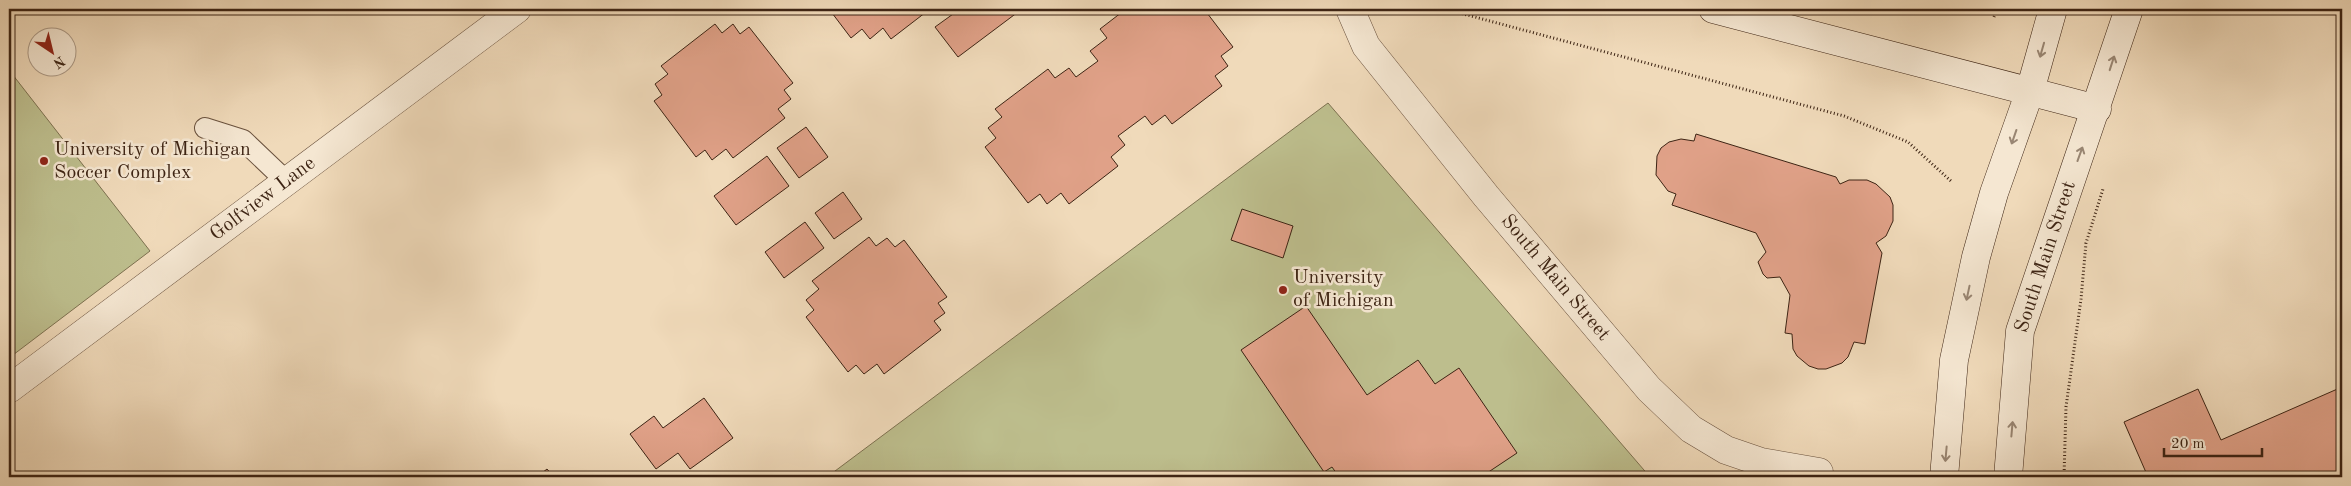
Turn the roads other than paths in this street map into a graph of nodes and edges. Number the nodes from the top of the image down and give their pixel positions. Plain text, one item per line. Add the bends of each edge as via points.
1 (517, 9) edge
2 (1350, 9) edge
3 (1713, 9) edge
4 (2053, 9) edge
5 (2129, 9) edge
6 (2030, 91) junction
7 (2097, 109) junction
8 (205, 128) dead end
9 (286, 181) junction
10 (9, 389) edge
11 (1819, 472) dead end
12 (1944, 477) edge
13 (2008, 477) edge

1 - 9 street, Golfview Lane
2 - 11 street, South Main Street via 1366,46 1486,196 1649,390 1691,429 1726,450 1761,462
3 - 6 street
4 -> 6 street
7 -> 5 street, South Main Street
6 - 7 street
6 -> 12 street via 1994,192 1976,256 1954,360
13 -> 7 street, South Main Street via 2020,331
8 - 9 lane via 243,140
9 - 10 street, Golfview Lane

